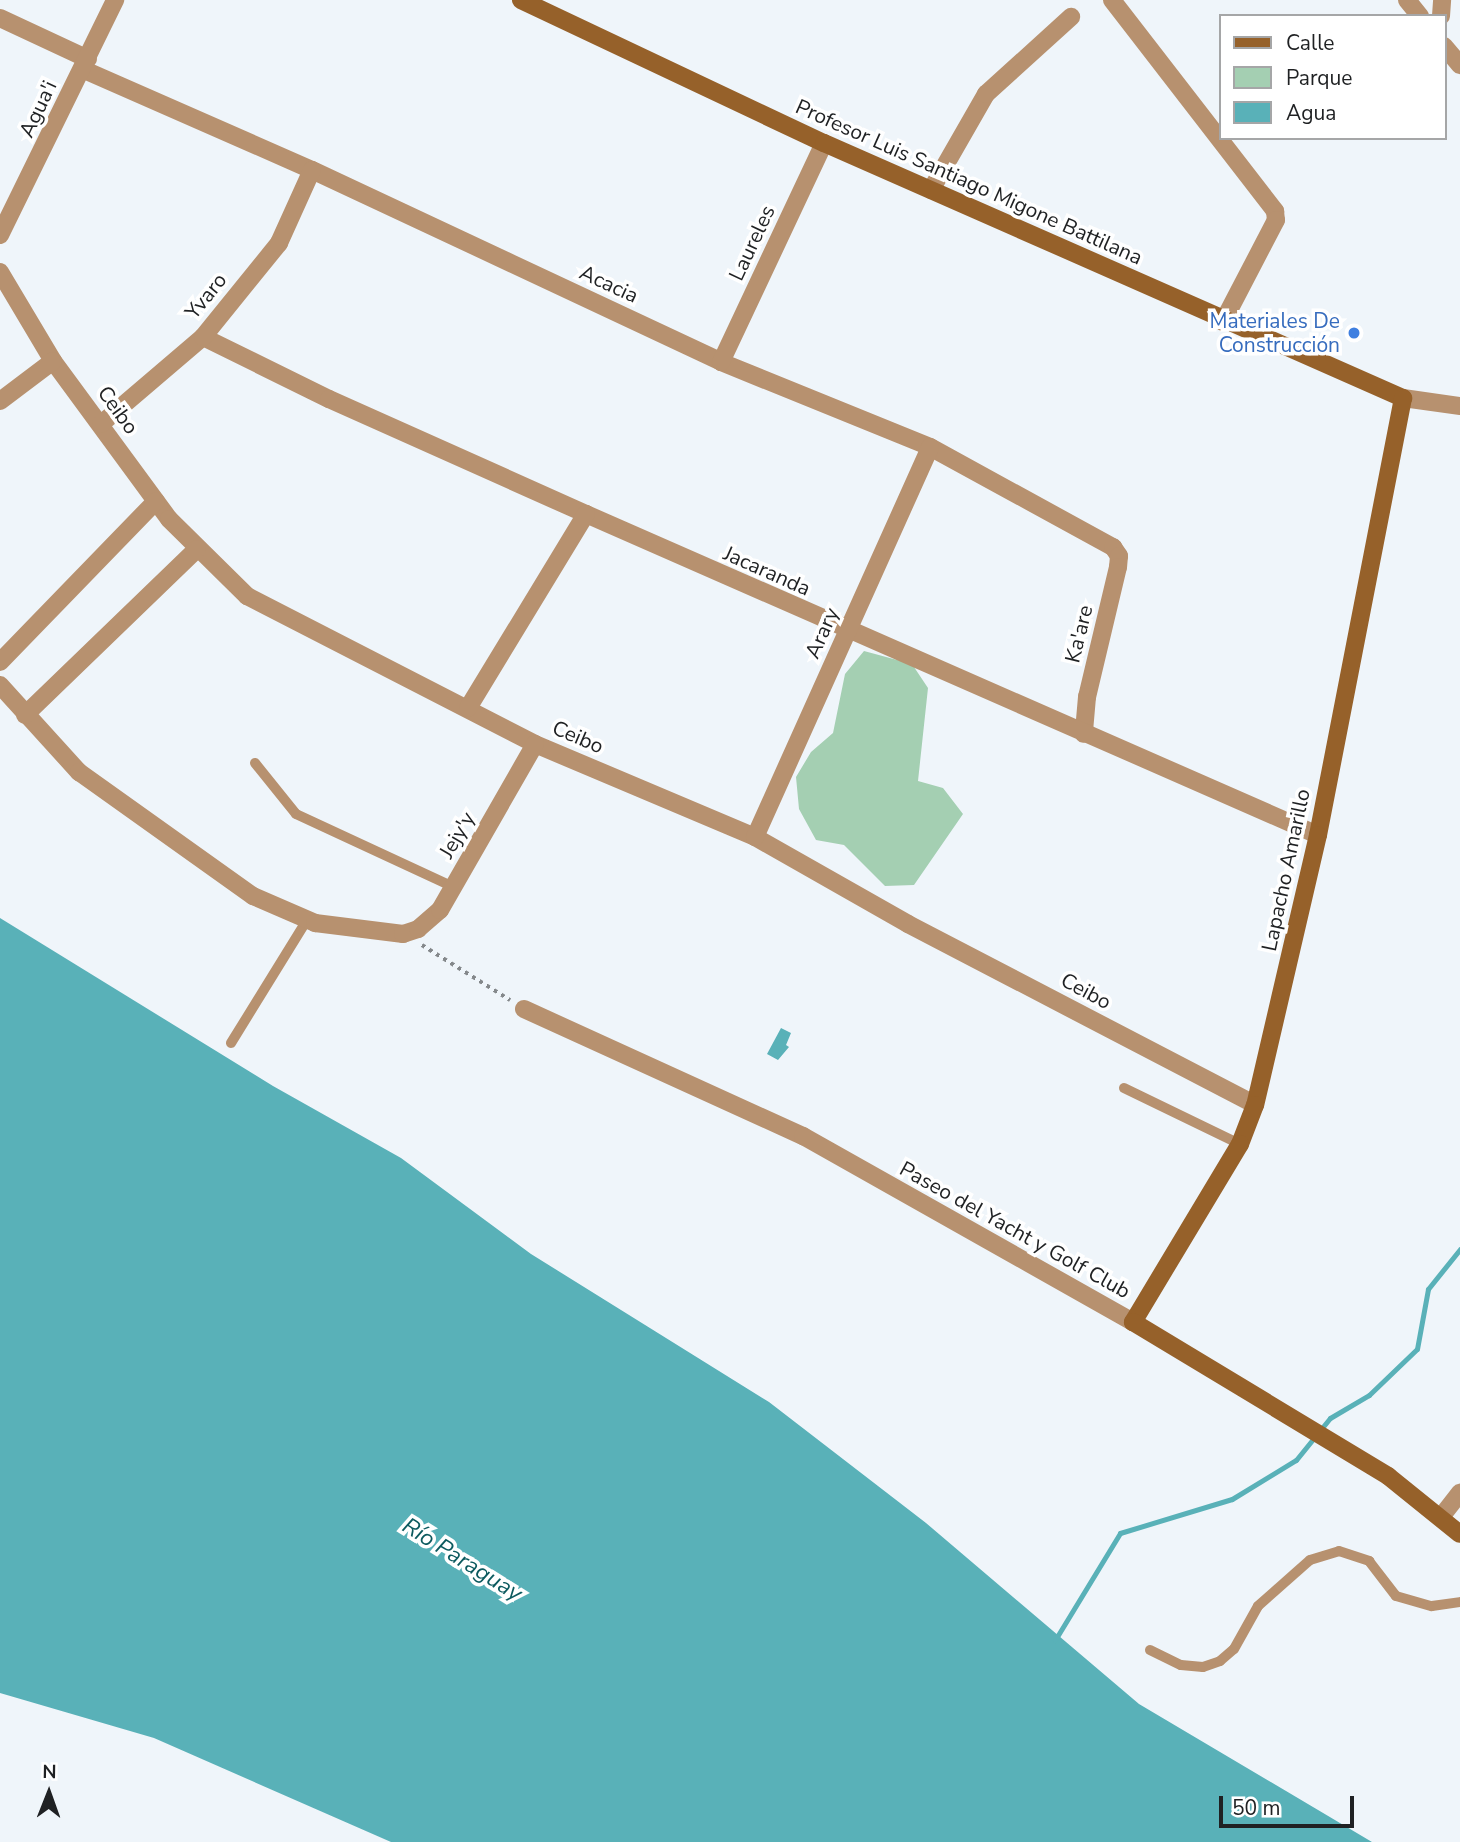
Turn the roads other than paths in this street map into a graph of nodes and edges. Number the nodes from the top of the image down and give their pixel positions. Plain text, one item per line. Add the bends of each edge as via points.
1 (115, 0) edge
2 (521, 0) edge
3 (1112, 0) edge
4 (1407, 0) edge
5 (1418, 14) edge
6 (1071, 17) dead end
7 (0, 18) edge
8 (1446, 48) edge
9 (85, 64) junction
10 (1460, 65) edge
11 (1218, 138) edge
12 (1219, 140) edge
13 (824, 143) junction
14 (312, 170) junction
15 (931, 190) junction
16 (0, 235) edge
17 (0, 272) edge
18 (1223, 322) junction
19 (204, 337) junction
20 (53, 361) junction
21 (721, 362) junction
22 (1403, 398) junction
23 (0, 401) edge
24 (1460, 406) edge
25 (101, 424) junction
26 (930, 447) junction
27 (156, 501) junction
28 (586, 514) junction
29 (1113, 547) joint
30 (197, 549) junction
31 (847, 631) junction
32 (0, 662) edge
33 (0, 685) edge
34 (468, 708) junction
35 (25, 715) junction
36 (1084, 734) junction
37 (535, 744) junction
38 (255, 763) dead end
39 (1318, 835) junction
40 (755, 837) junction
41 (453, 887) junction
42 (307, 920) junction
43 (524, 1009) road end
44 (231, 1043) dead end
45 (1124, 1088) dead end
46 (1255, 1105) junction
47 (1240, 1144) junction
48 (1133, 1322) junction
49 (1460, 1493) edge
50 (1441, 1517) junction
51 (1460, 1534) edge
52 (1460, 1602) edge
53 (1150, 1650) dead end

1 - 9 street, Agua'i
2 - 13 main road, Profesor Luis Santiago Migone Battilana
3 - 11 street
4 - 5 street
6 - 15 street via 986,94
7 - 9 street, Acacia
8 - 10 street
9 - 14 street, Acacia
9 - 16 street, Agua'i
12 - 18 street via 1276,214
13 - 15 main road, Profesor Luis Santiago Migone Battilana
13 - 21 street, Laureles
14 - 19 street, Yvaro via 279,243
14 - 21 street, Acacia
15 - 18 main road, Profesor Luis Santiago Migone Battilana
17 - 20 street, Ceibo
18 - 22 main road, Profesor Luis Santiago Migone Battilana
19 - 25 street, Yvaro
19 - 28 street, Jacaranda via 329,399
20 - 23 street
20 - 25 street, Ceibo
21 - 26 street, Acacia
22 - 24 street
22 - 39 main road, Lapacho Amarillo
25 - 27 street, Ceibo
26 - 29 street, Acacia
26 - 31 street, Arary
27 - 30 street, Ceibo
27 - 32 street
28 - 31 street, Jacaranda
28 - 34 street
29 - 36 street, Ka'are via 1119,556 1118,567 1087,697
30 - 34 street, Ceibo via 247,596 296,625
30 - 35 street
31 - 36 street, Jacaranda
31 - 40 street, Arary
33 - 35 street
34 - 37 street, Ceibo
35 - 42 street via 79,772 121,806 253,896
36 - 39 street, Jacaranda
37 - 40 street, Ceibo
37 - 41 street, Jejy'y
38 - 41 lane via 296,814
39 - 46 main road, Lapacho Amarillo
40 - 46 street, Ceibo via 908,924
41 - 42 street, Jejy'y via 431,920 403,934
42 - 44 lane
43 - 48 street, Paseo del Yacht y Golf Club via 803,1136
45 - 47 lane
46 - 47 main road, Lapacho Amarillo
47 - 48 main road, Lapacho Amarillo
48 - 50 main road, Paseo del Yacht y Golf Club via 1388,1476
49 - 50 street
50 - 51 main road, Paseo del Yacht y Golf Club
52 - 53 lane via 1432,1606 1396,1597 1369,1561 1339,1551 1310,1560 1258,1606 1234,1649 1220,1661 1203,1667 1181,1665

